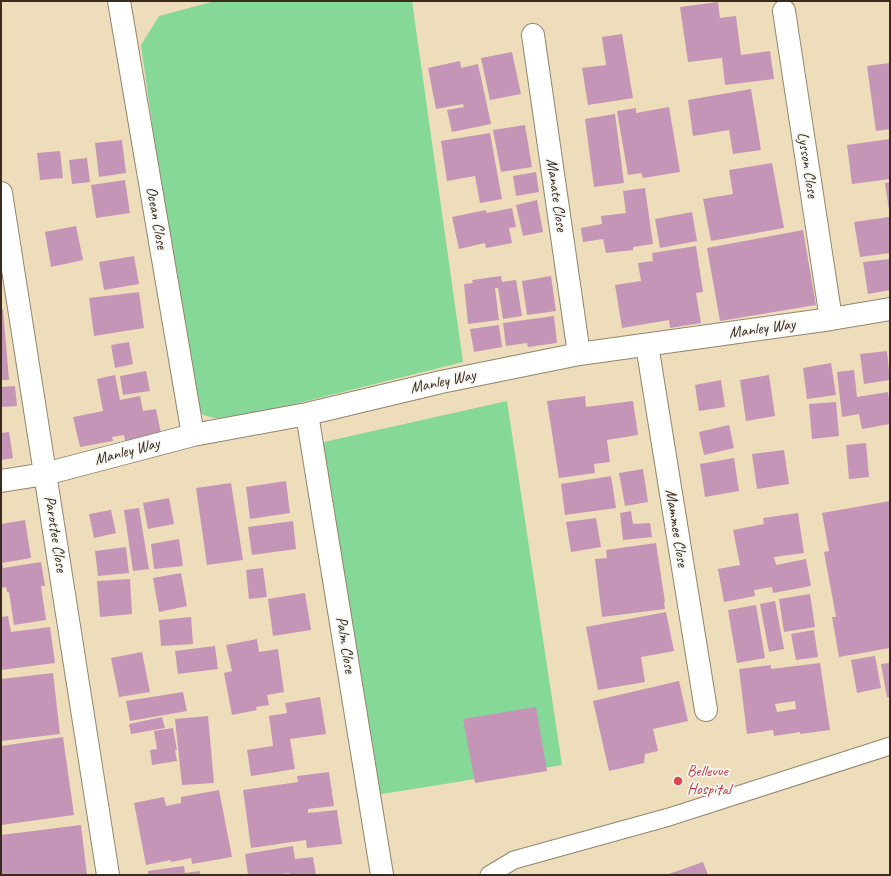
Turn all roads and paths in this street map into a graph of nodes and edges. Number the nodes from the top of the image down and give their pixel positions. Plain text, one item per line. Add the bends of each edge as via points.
1 (119, 1) edge
2 (784, 11) dead end
3 (533, 35) dead end
4 (1, 192) edge
5 (890, 309) edge
6 (830, 319) junction
7 (647, 345) junction
8 (579, 354) junction
9 (308, 414) junction
10 (193, 435) junction
11 (45, 474) junction
12 (1, 481) edge
13 (706, 710) dead end
14 (890, 746) edge
15 (108, 875) edge
16 (382, 875) edge
17 (488, 875) edge

1 - 10 street, Ocean Close
2 - 6 street, Lysson Close
3 - 8 street, Manate Close
4 - 11 street, Parottee Close
5 - 6 street, Manley Way
6 - 7 street, Manley Way
7 - 8 street, Manley Way
7 - 13 street, Mammee Close
8 - 9 street, Manley Way via 441,382
9 - 10 street, Manley Way
9 - 16 street, Palm Close
10 - 11 street, Manley Way
11 - 12 street, Manley Way
11 - 15 street, Parottee Close
14 - 17 lane via 669,817 514,860

